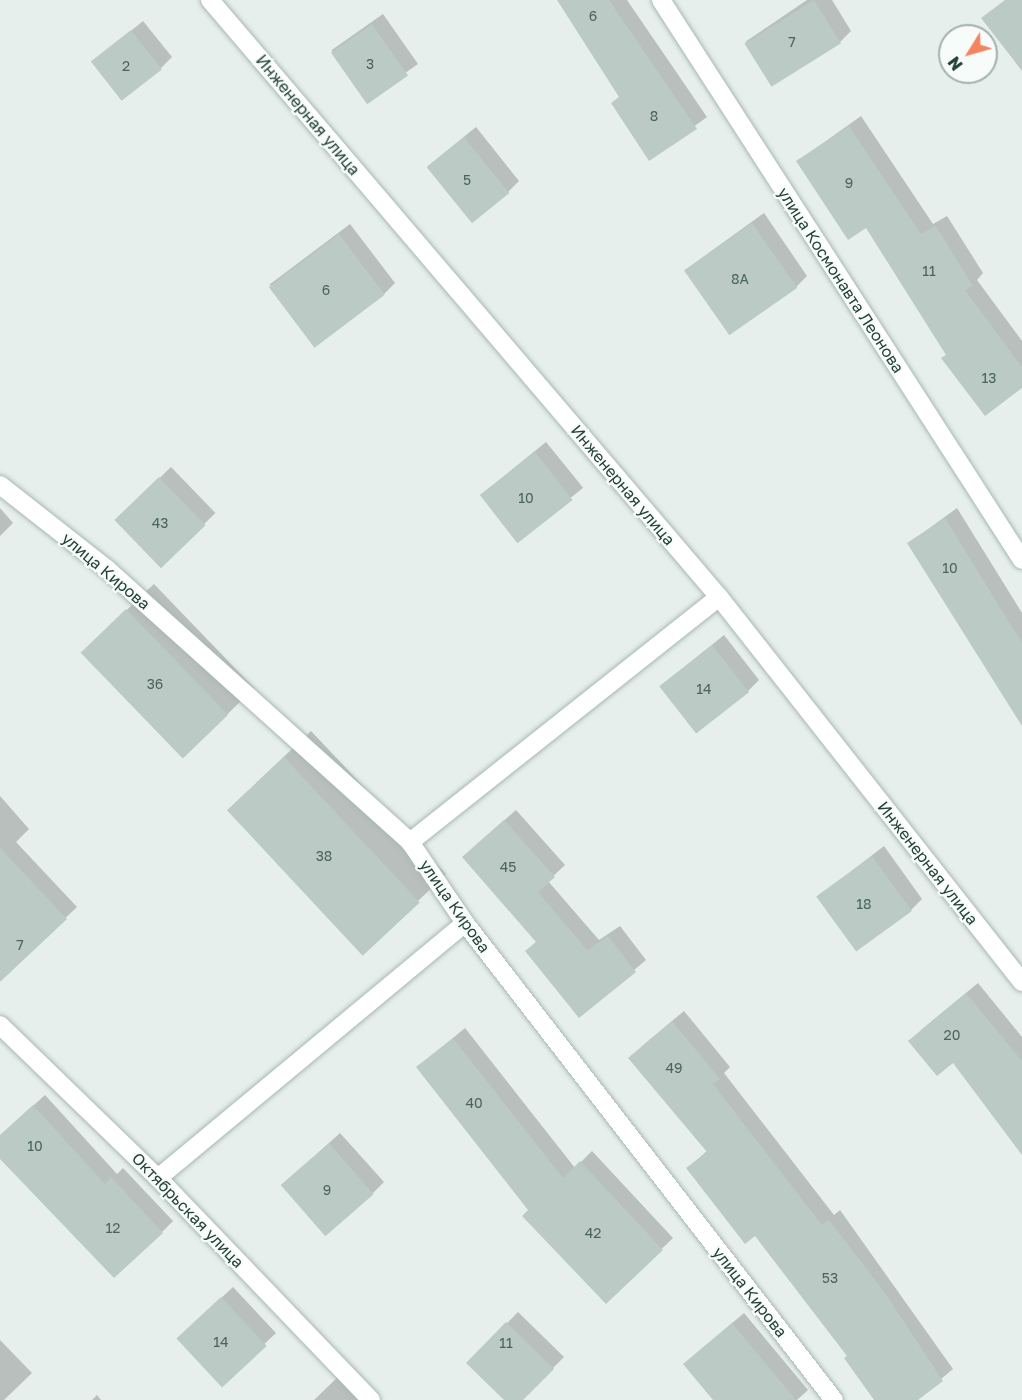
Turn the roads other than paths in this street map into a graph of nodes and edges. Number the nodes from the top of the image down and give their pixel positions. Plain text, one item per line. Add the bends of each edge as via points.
1 (210, 0) edge
2 (661, 0) edge
3 (0, 485) edge
4 (1022, 560) edge
5 (719, 597) junction
6 (410, 842) junction
7 (465, 924) junction
8 (1022, 982) edge
9 (0, 1025) edge
10 (158, 1178) junction
11 (371, 1400) edge
12 (834, 1400) edge

1 - 5 street, Инженерная улица
2 - 4 street, улица Космонавта Леонова
3 - 6 street, улица Кирова via 107,568
5 - 6 street
5 - 8 street, Инженерная улица
6 - 7 street, улица Кирова
7 - 10 street
7 - 12 street, улица Кирова
9 - 10 street, Октябрьская улица
10 - 11 street, Октябрьская улица

